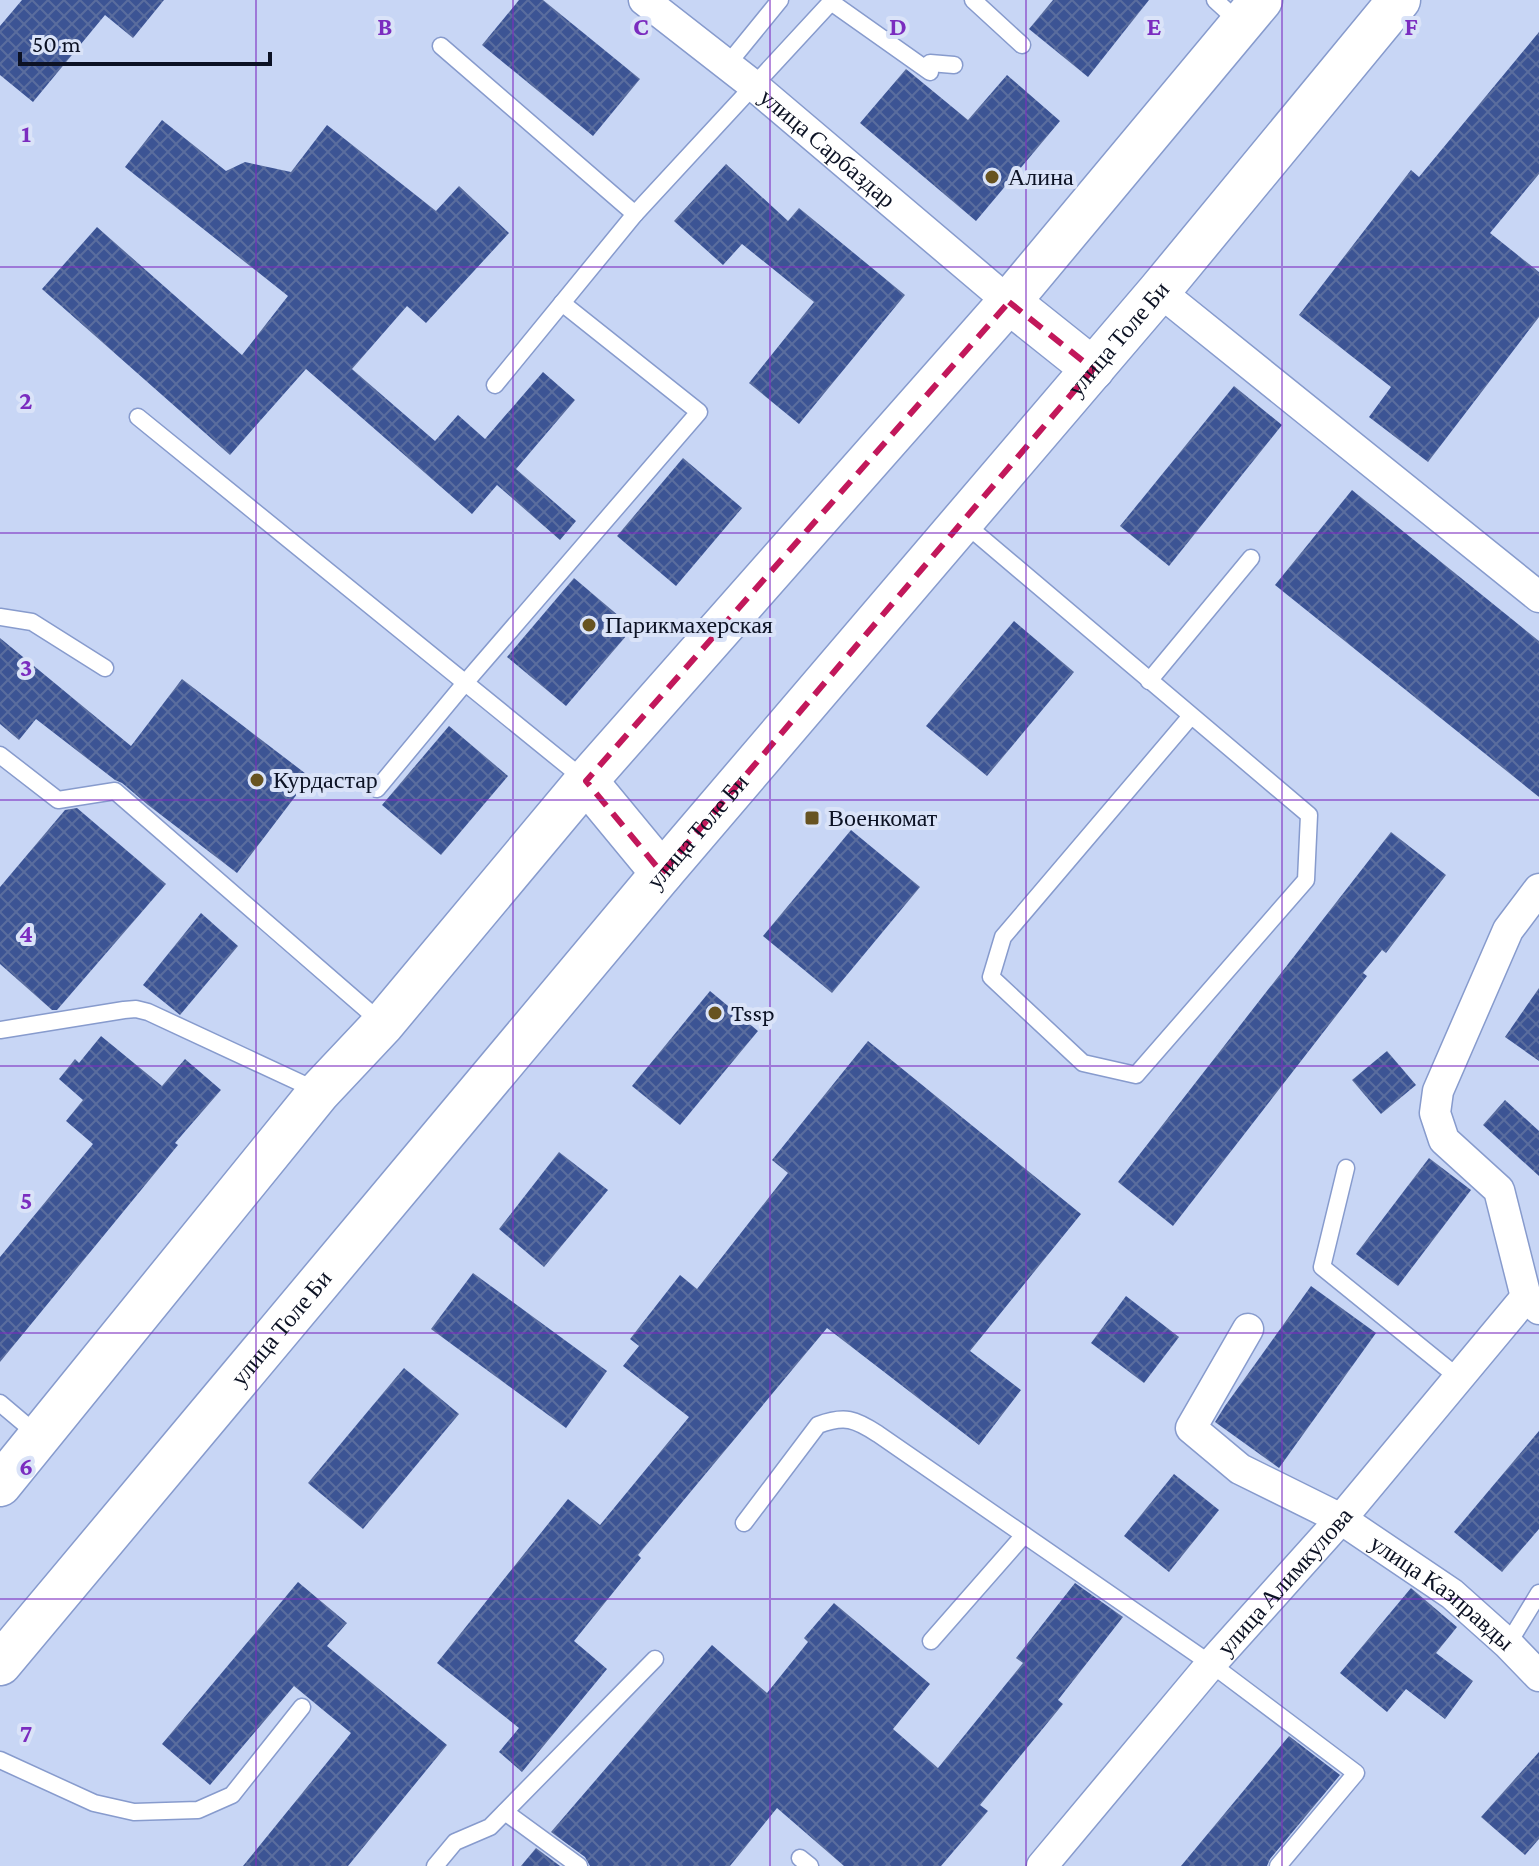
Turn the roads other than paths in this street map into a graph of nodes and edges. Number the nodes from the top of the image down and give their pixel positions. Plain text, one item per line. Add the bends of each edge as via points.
1 (644, 0) edge
2 (780, 0) edge
3 (973, 0) edge
4 (1399, 0) edge
5 (1239, 8) edge
6 (1022, 45) dead end
7 (441, 46) dead end
8 (727, 65) junction
9 (954, 65) dead end
10 (753, 85) junction
11 (635, 214) junction
12 (1159, 291) junction
13 (1009, 302) junction
14 (562, 303) junction
15 (1093, 369) junction
16 (495, 385) dead end
17 (138, 417) dead end
18 (962, 522) junction
19 (1251, 558) dead end
20 (1539, 597) edge
21 (0, 617) edge
22 (105, 668) dead end
23 (1149, 681) junction
24 (465, 683) junction
25 (1191, 716) junction
26 (0, 755) edge
27 (586, 781) junction
28 (377, 789) dead end
29 (662, 873) junction
30 (1539, 889) edge
31 (383, 1024) junction
32 (0, 1030) edge
33 (319, 1092) junction
34 (1346, 1168) dead end
35 (1533, 1303) edge
36 (1248, 1329) dead end
37 (1459, 1378) junction
38 (0, 1403) edge
39 (40, 1437) junction
40 (0, 1485) edge
41 (1341, 1519) junction
42 (744, 1523) dead end
43 (1024, 1535) junction
44 (1539, 1593) edge
45 (931, 1641) dead end
46 (1508, 1644) junction
47 (655, 1659) dead end
48 (0, 1664) edge
49 (1211, 1664) junction
50 (1539, 1676) edge
51 (302, 1707) dead end
52 (0, 1760) edge
53 (505, 1812) junction
54 (435, 1866) edge
55 (579, 1866) edge
56 (1042, 1866) edge
57 (1278, 1866) edge

1 - 8 street, улица Сарбаздар
2 - 8 lane
3 - 6 lane
4 - 12 main road, улица Толе Би
5 - 13 main road
7 - 11 lane
8 - 10 street, улица Сарбаздар
9 - 10 lane via 930,63 930,72 831,2
10 - 11 lane
10 - 13 street, улица Сарбаздар
11 - 14 lane
12 - 15 main road, улица Толе Би
12 - 20 street
13 - 15 main road
13 - 27 main road
14 - 16 lane
14 - 24 lane via 699,412
15 - 18 main road, улица Толе Би
17 - 24 lane
18 - 23 lane
18 - 29 main road, улица Толе Би
19 - 23 lane
21 - 22 lane via 32,622
23 - 25 lane
24 - 27 lane
24 - 28 lane
25 - 25 lane via 1309,815 1306,880 1136,1075 1083,1063 991,977 1003,937
26 - 31 lane via 58,800 115,791
27 - 29 main road
27 - 31 main road
29 - 48 main road, улица Толе Би
30 - 35 street via 1508,930 1438,1091 1435,1113 1444,1140 1499,1190
31 - 33 main road
32 - 33 lane via 136,1009
33 - 39 main road
34 - 37 lane via 1322,1267
35 - 37 street, улица Алимкулова
36 - 41 street, улица Казправды via 1191,1428 1240,1469
37 - 41 street, улица Алимкулова
38 - 39 lane
39 - 40 main road
41 - 46 street, улица Казправды via 1452,1594
41 - 49 street, улица Алимкулова
42 - 43 lane via 818,1425 850,1419
43 - 45 lane
43 - 49 lane
44 - 46 lane
46 - 50 street, улица Казправды
47 - 53 lane
49 - 56 street, улица Алимкулова
49 - 57 lane via 1356,1773
51 - 52 lane via 232,1795 198,1810 134,1812 94,1803
53 - 54 lane via 490,1827 455,1842
53 - 55 lane

